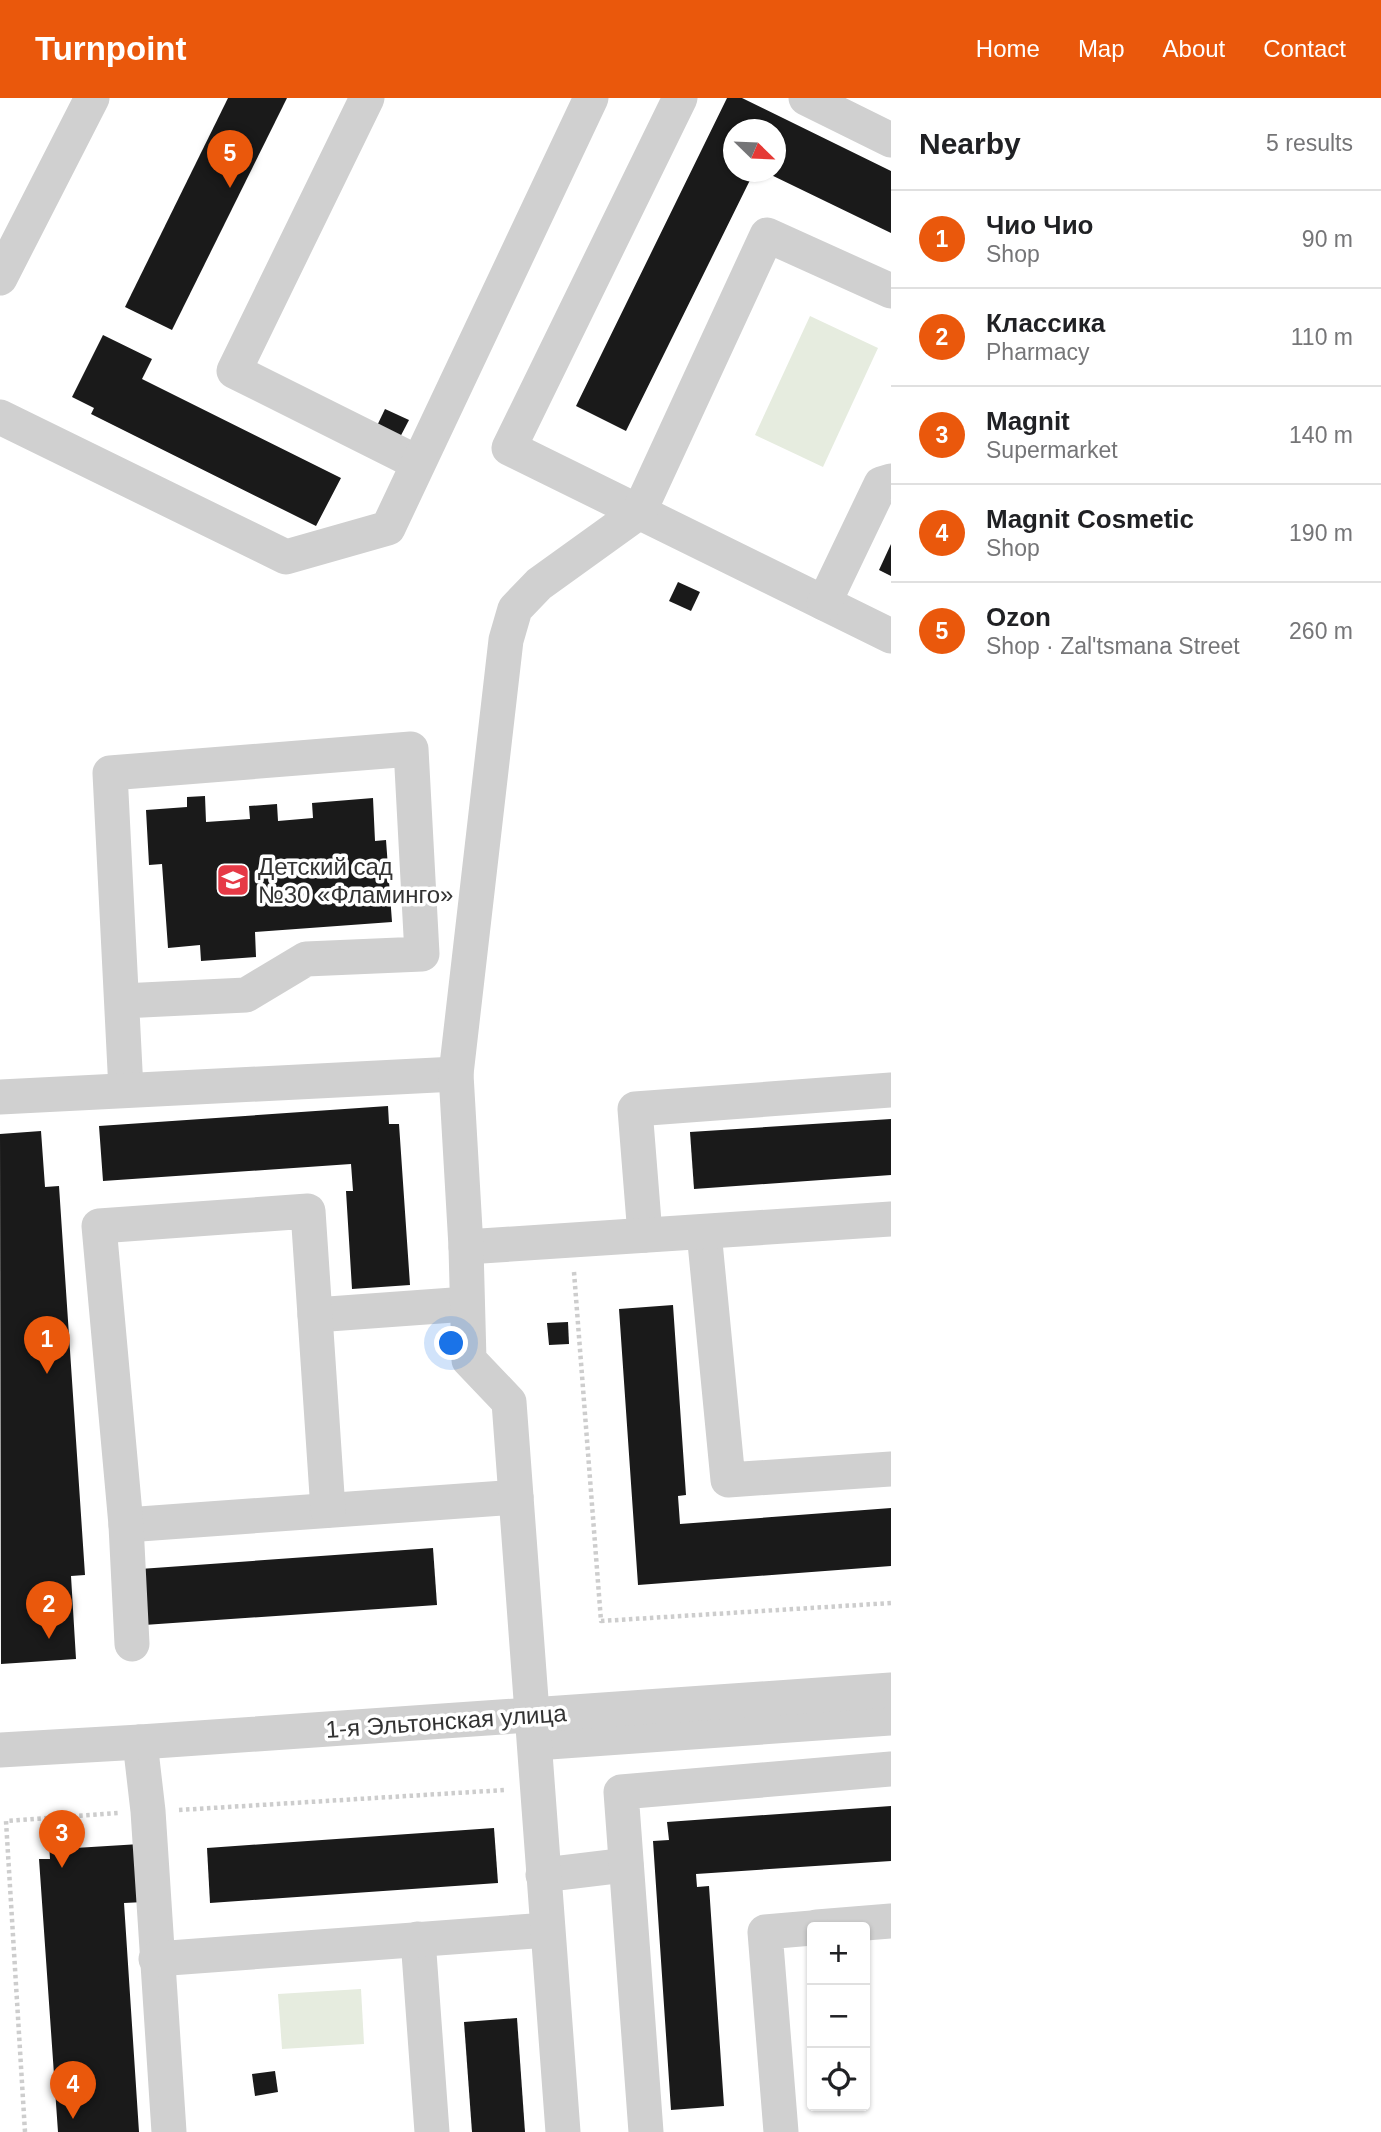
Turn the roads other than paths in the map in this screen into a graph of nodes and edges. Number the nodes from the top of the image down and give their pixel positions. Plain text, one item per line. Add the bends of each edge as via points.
1 (92, 98) edge
2 (367, 98) edge
3 (590, 98) edge
4 (680, 98) edge
5 (806, 98) edge
6 (891, 140) edge
7 (0, 278) edge
8 (891, 291) edge
9 (0, 417) edge
10 (418, 463) junction
11 (891, 481) edge
12 (639, 512) junction
13 (824, 603) junction
14 (891, 636) edge
15 (122, 1001) junction
16 (456, 1074) junction
17 (126, 1090) junction
18 (891, 1090) edge
19 (0, 1097) edge
20 (891, 1219) edge
21 (704, 1231) junction
22 (645, 1235) junction
23 (466, 1247) junction
24 (467, 1304) junction
25 (315, 1315) junction
26 (891, 1469) edge
27 (516, 1497) junction
28 (328, 1510) junction
29 (125, 1525) junction
30 (132, 1643) dead end
31 (891, 1689) edge
32 (891, 1718) edge
33 (534, 1729) junction
34 (140, 1742) junction
35 (0, 1750) edge
36 (891, 1769) edge
37 (626, 1865) junction
38 (543, 1875) junction
39 (891, 1921) edge
40 (870, 1923) edge
41 (807, 1928) edge
42 (547, 1930) junction
43 (418, 1939) junction
44 (156, 1959) junction
45 (169, 2132) edge
46 (432, 2132) edge
47 (563, 2132) edge
48 (646, 2132) edge
49 (781, 2132) edge

1 - 7 street
2 - 10 street via 234,371
3 - 10 street
4 - 12 street via 509,448
5 - 6 street
8 - 12 street via 767,235
9 - 10 street via 286,557 388,528
11 - 13 street via 881,484
12 - 13 street
12 - 16 street via 539,584 515,609 506,640
13 - 14 street
15 - 15 street via 110,773 411,749 422,954 306,959 246,995
15 - 17 street
16 - 17 street
16 - 23 street
17 - 19 street
18 - 22 street via 635,1109
20 - 21 street
21 - 22 street
21 - 26 street via 728,1480
22 - 23 street
23 - 24 street
24 - 25 street
24 - 27 street via 469,1360 509,1402
25 - 28 street
25 - 29 street via 307,1212 99,1226
27 - 28 street
27 - 33 street
28 - 29 street
29 - 30 street
31 - 33 street, 1-я Эльтонская улица
32 - 33 street
33 - 34 street, 1-я Эльтонская улица
33 - 38 street
34 - 35 street, 1-я Эльтонская улица
34 - 44 street
36 - 37 street via 621,1792
37 - 38 street
37 - 48 street
38 - 42 street
39 - 40 street
41 - 49 street via 765,1932
42 - 43 street
42 - 47 street
43 - 44 street
43 - 46 street
44 - 45 street

